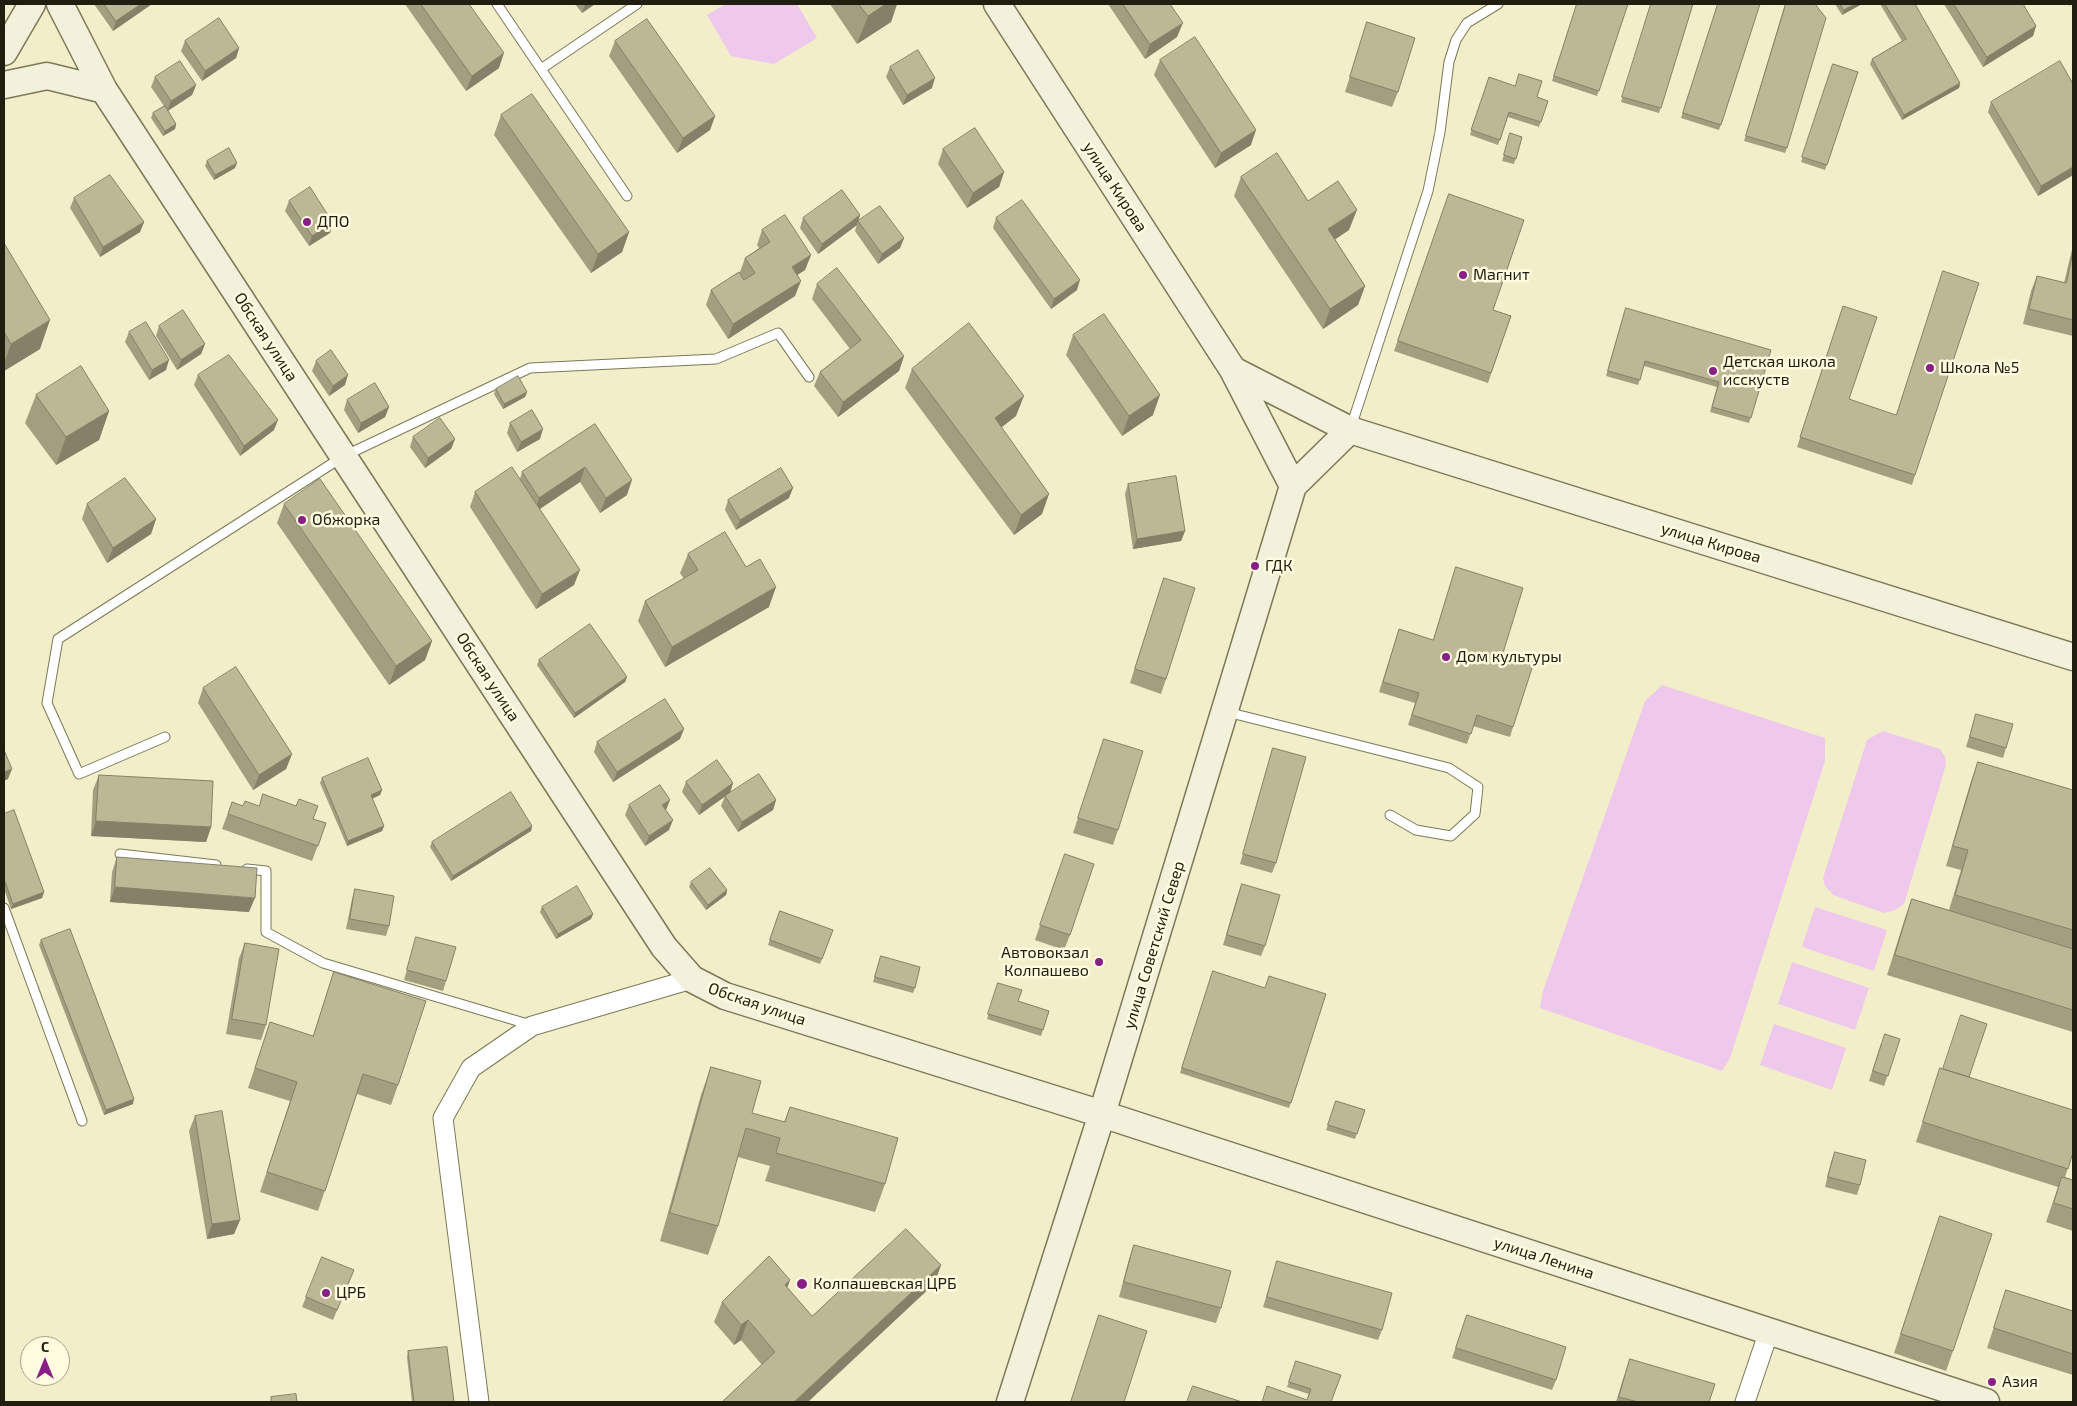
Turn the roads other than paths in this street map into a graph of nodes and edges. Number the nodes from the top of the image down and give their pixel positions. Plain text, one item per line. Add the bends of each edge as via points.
1 (32, 4) edge
2 (60, 4) edge
3 (496, 4) edge
4 (638, 4) edge
5 (997, 4) edge
6 (1498, 4) edge
7 (4, 52) edge
8 (541, 69) junction
9 (4, 85) edge
10 (104, 90) junction
11 (627, 196) dead end
12 (1233, 370) junction
13 (809, 377) dead end
14 (1350, 430) junction
15 (344, 456) junction
16 (1293, 486) junction
17 (2073, 657) edge
18 (1225, 711) junction
19 (165, 737) dead end
20 (1390, 815) dead end
21 (120, 854) dead end
22 (227, 866) edge
23 (237, 868) edge
24 (4, 908) edge
25 (692, 979) junction
26 (532, 1026) junction
27 (1102, 1114) junction
28 (82, 1121) dead end
29 (1769, 1332) junction
30 (479, 1402) edge
31 (1010, 1402) edge
32 (1745, 1402) edge
33 (1986, 1402) edge

1 - 7 street
2 - 10 street, Обская улица
3 - 8 lane
4 - 8 lane
5 - 12 street, улица Кирова
6 - 14 lane via 1467,22 1456,40 1449,62 1428,191
8 - 11 lane
9 - 10 street via 47,76
10 - 15 street, Обская улица
12 - 14 street, улица Кирова
12 - 16 street, улица Кирова
13 - 15 lane via 778,333 716,359 530,368
14 - 16 street
14 - 17 street, улица Кирова
15 - 19 lane via 58,639 47,703 79,774
15 - 25 street, Обская улица via 664,947
16 - 18 street, улица Советский Север
18 - 20 lane via 1449,768 1478,787 1475,814 1451,836 1416,830
18 - 27 street, улица Советский Север
21 - 22 lane
23 - 26 lane via 266,871 266,932 323,964
24 - 28 lane
25 - 26 street
25 - 27 street, Обская улица via 725,996
26 - 30 street via 471,1068 442,1118
27 - 29 street, улица Ленина
27 - 31 street, улица Советский Север
29 - 32 street
29 - 33 street, улица Ленина

